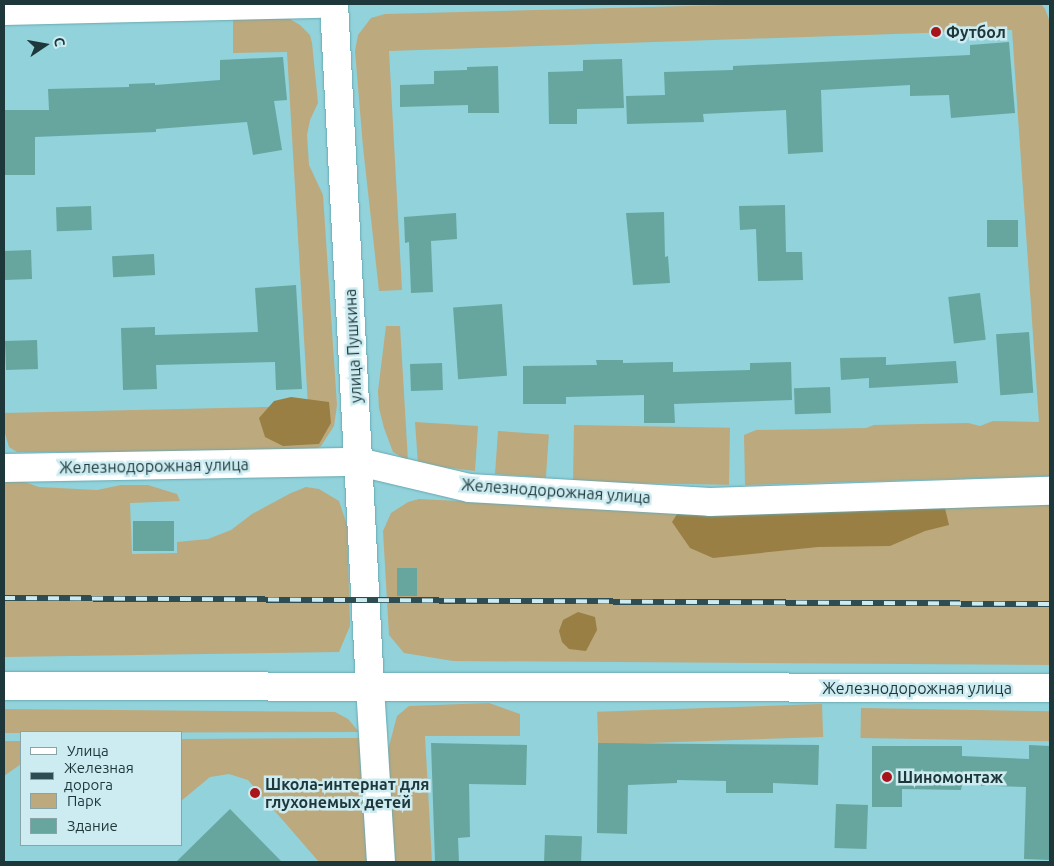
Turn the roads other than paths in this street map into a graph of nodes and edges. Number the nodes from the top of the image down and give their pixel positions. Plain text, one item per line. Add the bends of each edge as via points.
1 (320, 4) edge
2 (334, 4) edge
3 (4, 11) edge
4 (359, 462) junction
5 (4, 468) edge
6 (1050, 491) edge
7 (4, 686) edge
8 (370, 688) junction
9 (1050, 688) edge
10 (381, 862) edge

1 - 3 main road
2 - 4 main road, улица Пушкина
4 - 5 main road, Железнодорожная улица
4 - 6 main road, Железнодорожная улица via 469,488 710,502
4 - 8 main road, улица Пушкина
7 - 8 main road, Железнодорожная улица
8 - 9 main road, Железнодорожная улица
8 - 10 main road, улица Пушкина

